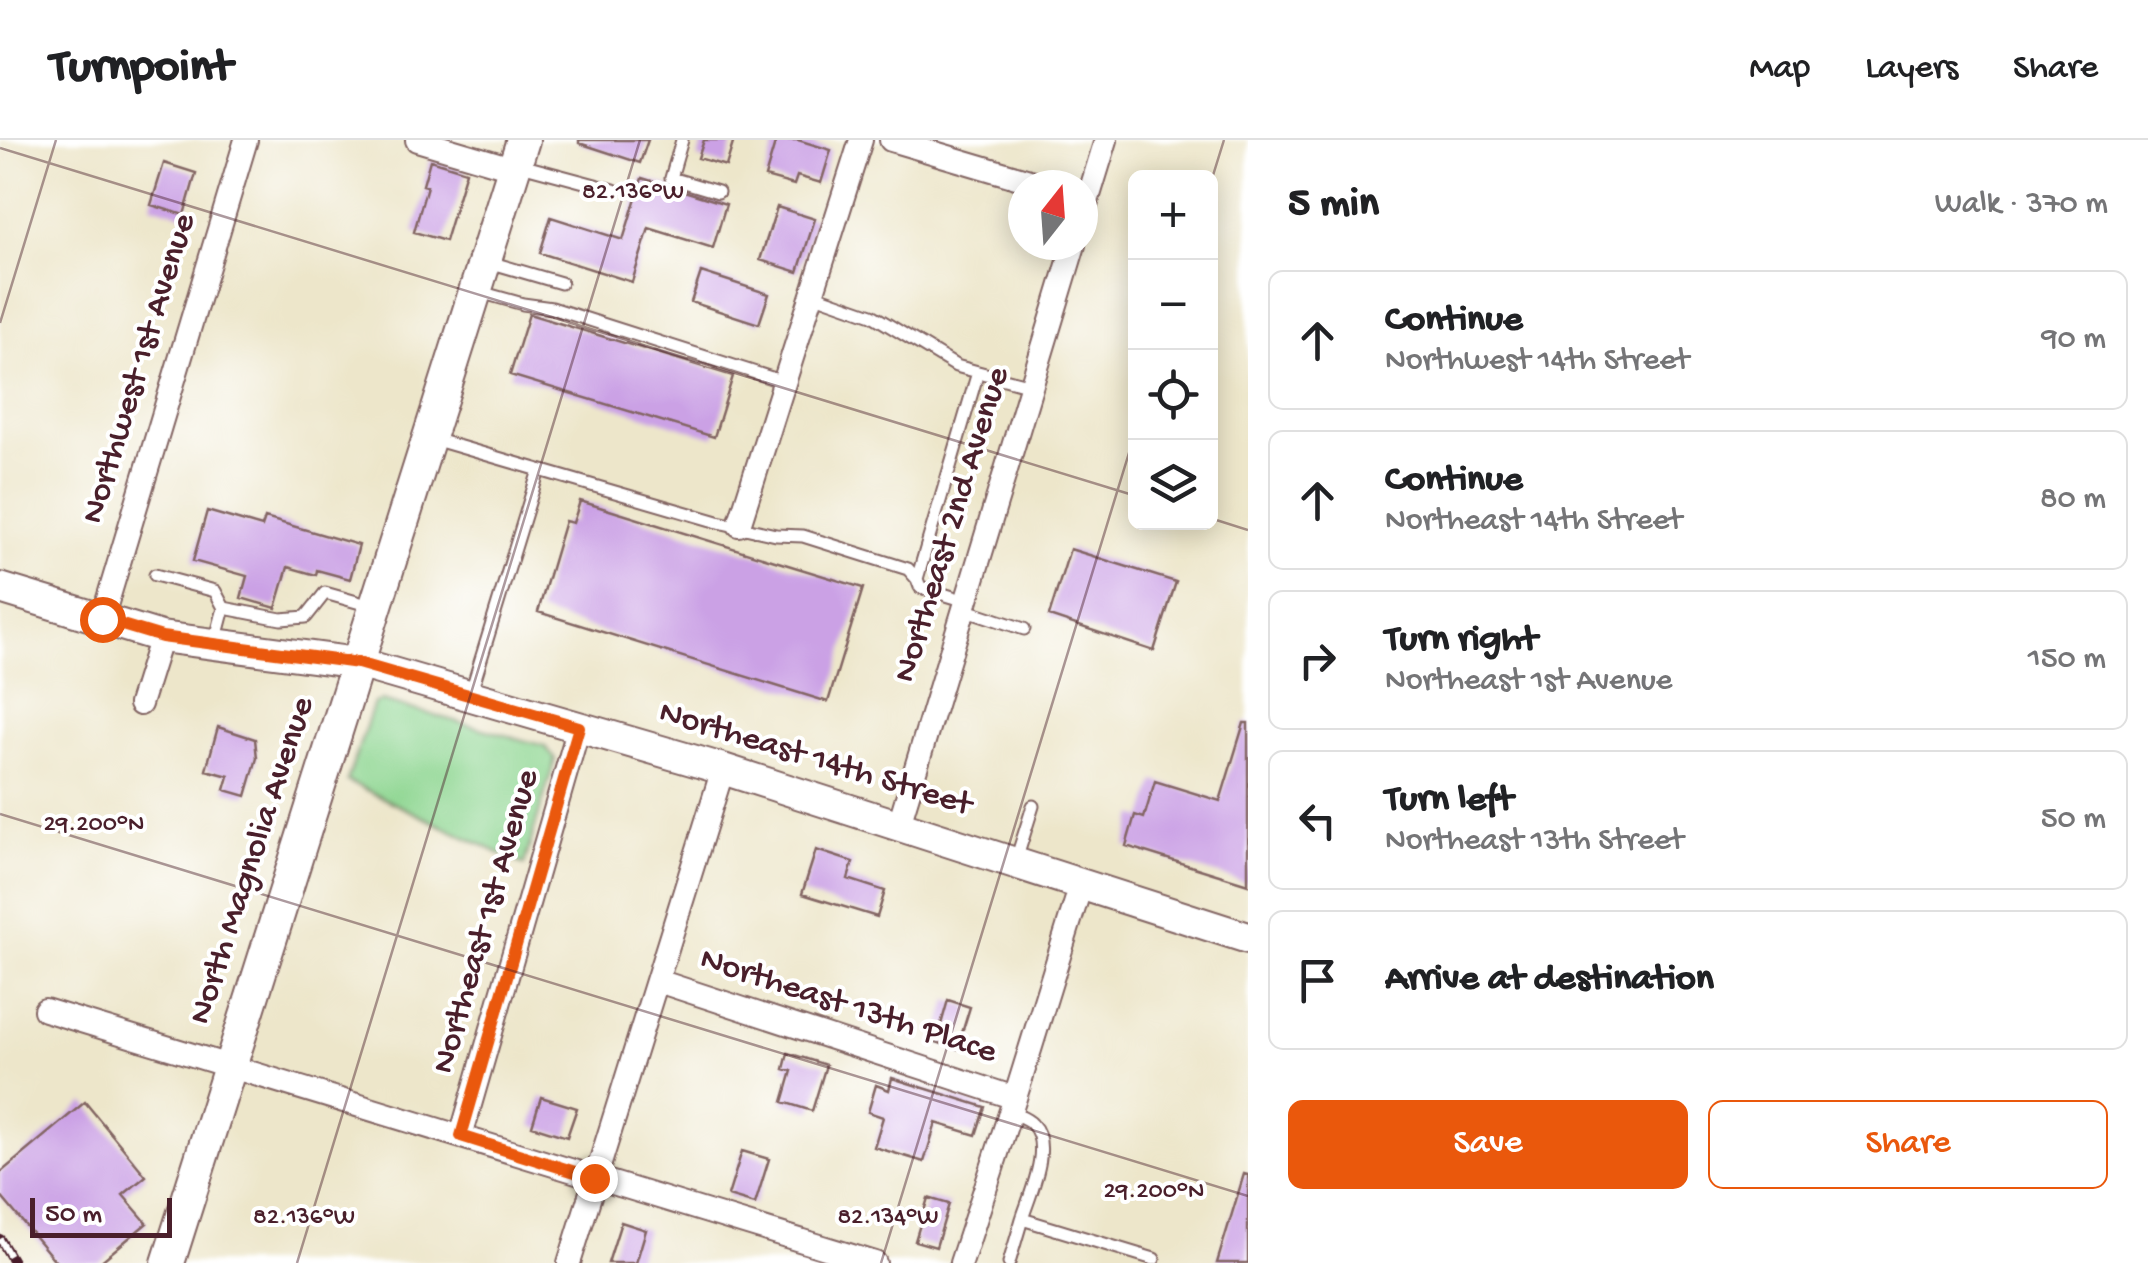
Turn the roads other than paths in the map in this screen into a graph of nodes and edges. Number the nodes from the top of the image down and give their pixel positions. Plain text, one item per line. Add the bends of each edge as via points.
1 (246, 140) edge
2 (416, 140) edge
3 (682, 140) edge
4 (861, 140) edge
5 (891, 140) edge
6 (1106, 140) edge
7 (518, 157) edge
8 (1096, 170) edge
9 (1008, 175) edge
10 (614, 190) dead end
11 (718, 192) dead end
12 (1069, 260) edge
13 (480, 276) junction
14 (560, 283) dead end
15 (812, 294) junction
16 (978, 372) junction
17 (784, 382) junction
18 (1031, 386) junction
19 (430, 438) junction
20 (539, 470) junction
21 (739, 526) junction
22 (155, 575) dead end
23 (917, 578) junction
24 (0, 588) edge
25 (965, 605) junction
26 (376, 607) junction
27 (224, 608) junction
28 (102, 619) junction
29 (1024, 628) dead end
30 (162, 637) junction
31 (215, 644) junction
32 (358, 663) junction
33 (470, 696) junction
34 (140, 704) dead end
35 (579, 727) junction
36 (723, 768) junction
37 (1032, 806) dead end
38 (899, 824) junction
39 (1015, 863) junction
40 (1081, 885) junction
41 (1248, 938) edge
42 (658, 981) junction
43 (45, 1010) dead end
44 (230, 1068) junction
45 (1013, 1106) junction
46 (461, 1136) junction
47 (594, 1178) junction
48 (1022, 1220) junction
49 (1154, 1259) dead end
50 (168, 1263) edge
51 (569, 1263) edge
52 (875, 1263) edge
53 (961, 1263) edge
54 (1009, 1263) edge

1 - 28 street, Northwest 1st Avenue
2 - 7 street
3 - 11 lane via 671,178
4 - 15 street
5 - 9 street
6 - 8 street
7 - 10 lane
7 - 13 main road, North Magnolia Avenue
12 - 18 street, Northeast 2nd Avenue
13 - 14 lane
13 - 17 lane via 523,304
13 - 19 main road, North Magnolia Avenue
15 - 16 lane via 872,315 956,366
15 - 17 street
16 - 18 lane
16 - 23 lane
17 - 21 street
18 - 25 street, Northeast 2nd Avenue
19 - 20 lane
19 - 26 main road, North Magnolia Avenue
20 - 21 lane
20 - 33 lane
21 - 23 lane via 823,542
22 - 27 lane via 215,591
23 - 25 lane via 920,587
24 - 28 street, Northeast 14th Street
25 - 29 lane
25 - 38 street, Northeast 2nd Avenue
26 - 27 lane via 325,592 306,617
26 - 32 main road, North Magnolia Avenue
27 - 31 lane
28 - 30 street, Northeast 14th Street
30 - 31 street, Northeast 14th Street
30 - 34 street
31 - 32 street, Northeast 14th Street
32 - 33 street, Northeast 14th Street
32 - 44 main road, North Magnolia Avenue
33 - 35 street, Northeast 14th Street
35 - 36 street, Northeast 14th Street
35 - 46 street, Northeast 1st Avenue
36 - 38 street, Northeast 14th Street
36 - 42 street
37 - 39 lane
38 - 39 street, Northeast 14th Street
39 - 40 street, Northeast 14th Street
40 - 41 street, Northeast 14th Street
40 - 45 street
42 - 45 street, Northeast 13th Place
42 - 47 street
43 - 44 street
44 - 46 street
44 - 50 main road, North Magnolia Avenue
45 - 48 lane via 1041,1135
45 - 53 street
46 - 47 street
47 - 51 street
47 - 52 street
48 - 49 lane
48 - 54 lane

